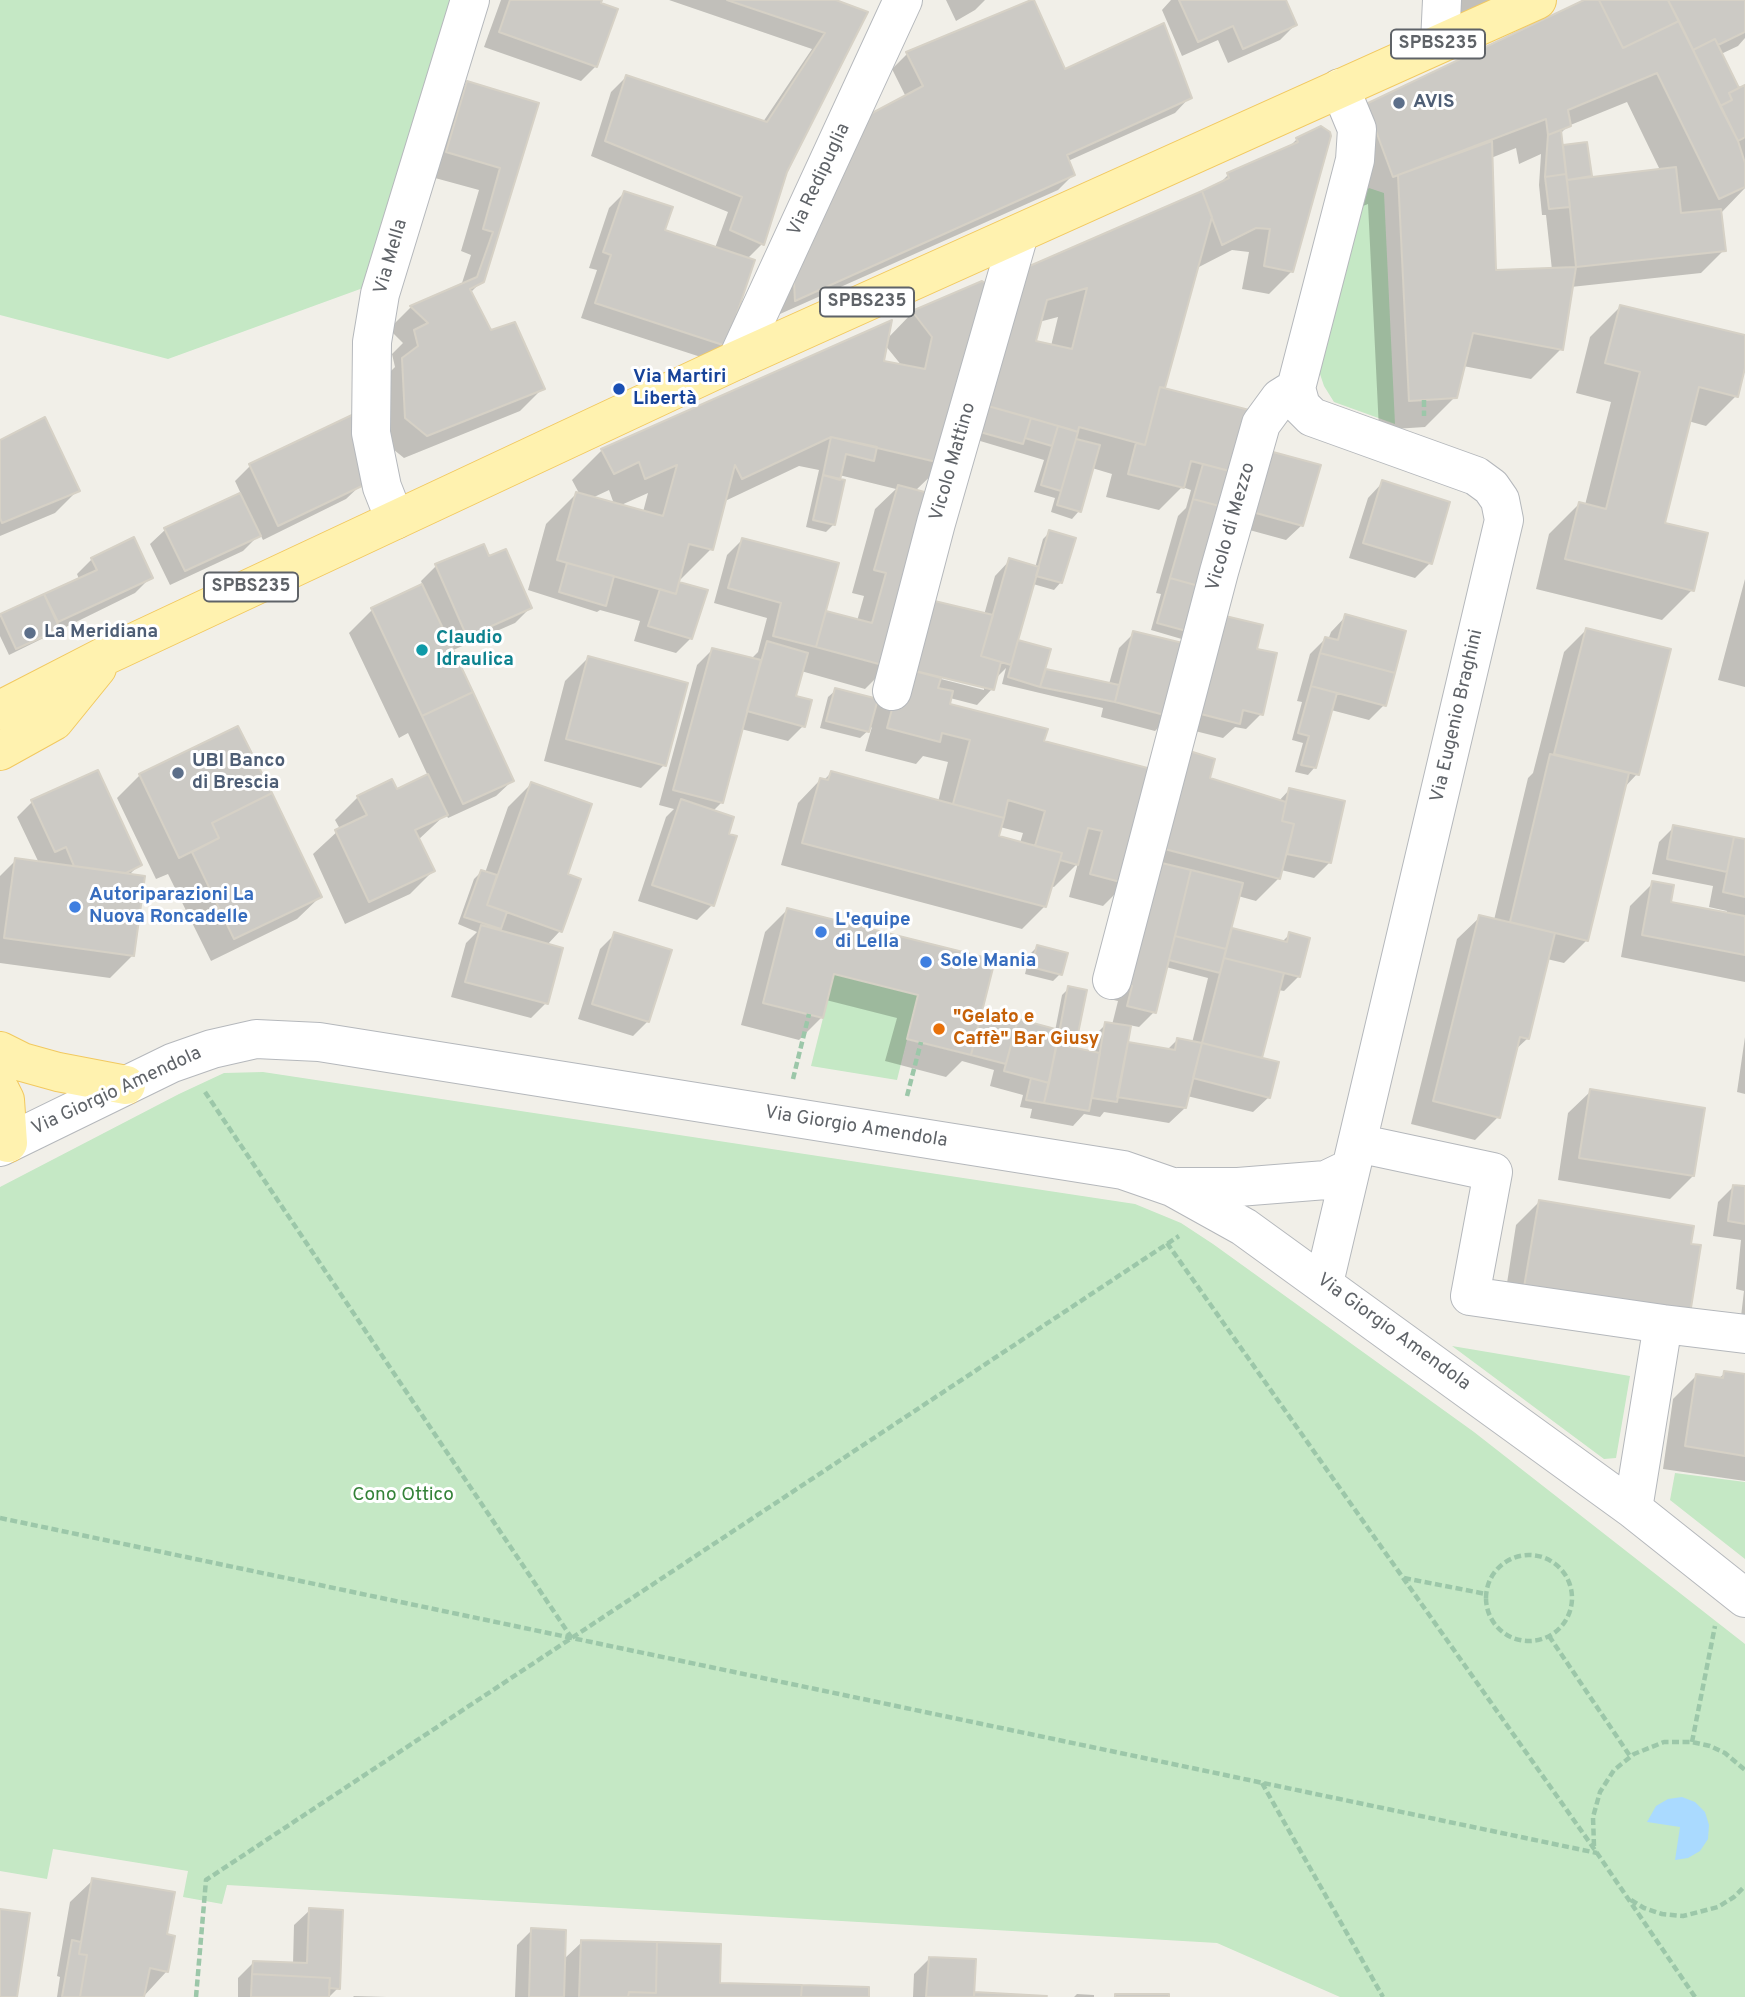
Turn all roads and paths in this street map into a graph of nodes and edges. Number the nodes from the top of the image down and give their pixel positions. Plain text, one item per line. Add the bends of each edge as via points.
1 (470, 0) edge
2 (902, 0) edge
3 (1441, 0) edge
4 (1537, 0) edge
5 (1440, 43) junction
6 (1340, 88) junction
7 (1018, 234) junction
8 (737, 360) junction
9 (1296, 388) junction
10 (396, 520) junction
11 (107, 655) junction
12 (892, 691) dead end
13 (0, 710) edge
14 (0, 751) edge
15 (1112, 981) dead end
16 (809, 1014) dead end
17 (921, 1042) dead end
18 (0, 1051) edge
19 (184, 1059) junction
20 (126, 1085) junction
21 (0, 1090) edge
22 (783, 1117) junction
23 (897, 1135) junction
24 (3, 1142) edge
25 (1354, 1155) junction
26 (1172, 1187) junction
27 (1217, 1210) junction
28 (1167, 1243) junction
29 (1324, 1283) junction
30 (1663, 1324) junction
31 (1745, 1335) edge
32 (1633, 1509) junction
33 (0, 1518) edge
34 (1403, 1578) junction
35 (1738, 1592) edge
36 (1486, 1594) junction
37 (1549, 1636) junction
38 (571, 1638) junction
39 (1692, 1742) junction
40 (1630, 1756) junction
41 (1745, 1770) edge
42 (1262, 1783) junction
43 (1596, 1852) junction
44 (1745, 1886) edge
45 (1628, 1898) junction
46 (196, 1997) edge
47 (1383, 1997) edge
48 (1695, 1997) edge

1 - 10 street, Via Mella via 380,294 372,342 371,433 382,487
2 - 8 street, Via Redipuglia
3 - 5 street
4 - 5 main road, SPBS235
5 - 6 main road, SPBS235
6 - 7 main road, SPBS235
6 - 9 street via 1357,130 1355,160
7 - 8 main road, SPBS235
7 - 12 street, Vicolo Mattino
8 - 10 main road, SPBS235
9 - 15 street, Vicolo di Mezzo via 1280,398 1261,424
9 - 25 street, Via Eugenio Braghini via 1301,406 1312,417 1476,476 1500,500 1504,520
10 - 11 main road, SPBS235
11 - 13 main road, SPBS235
11 - 14 main road via 54,721
16 - 22 path
17 - 23 path
18 - 20 main road via 58,1072
19 - 20 street, Via Giorgio Amendola
19 - 22 street, Via Giorgio Amendola via 256,1039 319,1042
19 - 38 path
20 - 24 street, Via Giorgio Amendola
21 - 24 main road via 5,1100
22 - 23 street, Via Giorgio Amendola
23 - 26 street, Via Giorgio Amendola via 1123,1170
25 - 26 street via 1326,1180
25 - 29 street, Via Eugenio Braghini
25 - 30 street via 1493,1172 1470,1296
26 - 27 street, Via Giorgio Amendola
27 - 28 path
27 - 29 street, Via Giorgio Amendola
28 - 34 path
28 - 38 path
29 - 32 street, Via Giorgio Amendola
30 - 31 street
30 - 32 street
32 - 35 street, Via Giorgio Amendola
33 - 38 path
34 - 36 path
34 - 43 path
35 - 39 path via 1716,1621
36 - 37 path via 1490,1616 1505,1633 1527,1641
36 - 37 path via 1503,1563 1525,1554 1549,1559 1566,1574 1573,1598 1566,1620
37 - 40 path
38 - 42 path
38 - 46 path via 206,1880
39 - 40 path via 1664,1742
39 - 41 path via 1725,1753
40 - 43 path via 1606,1780 1595,1804 1592,1829
42 - 43 path
42 - 47 path
43 - 45 path
44 - 45 path via 1718,1907 1683,1916 1662,1914
45 - 48 path

